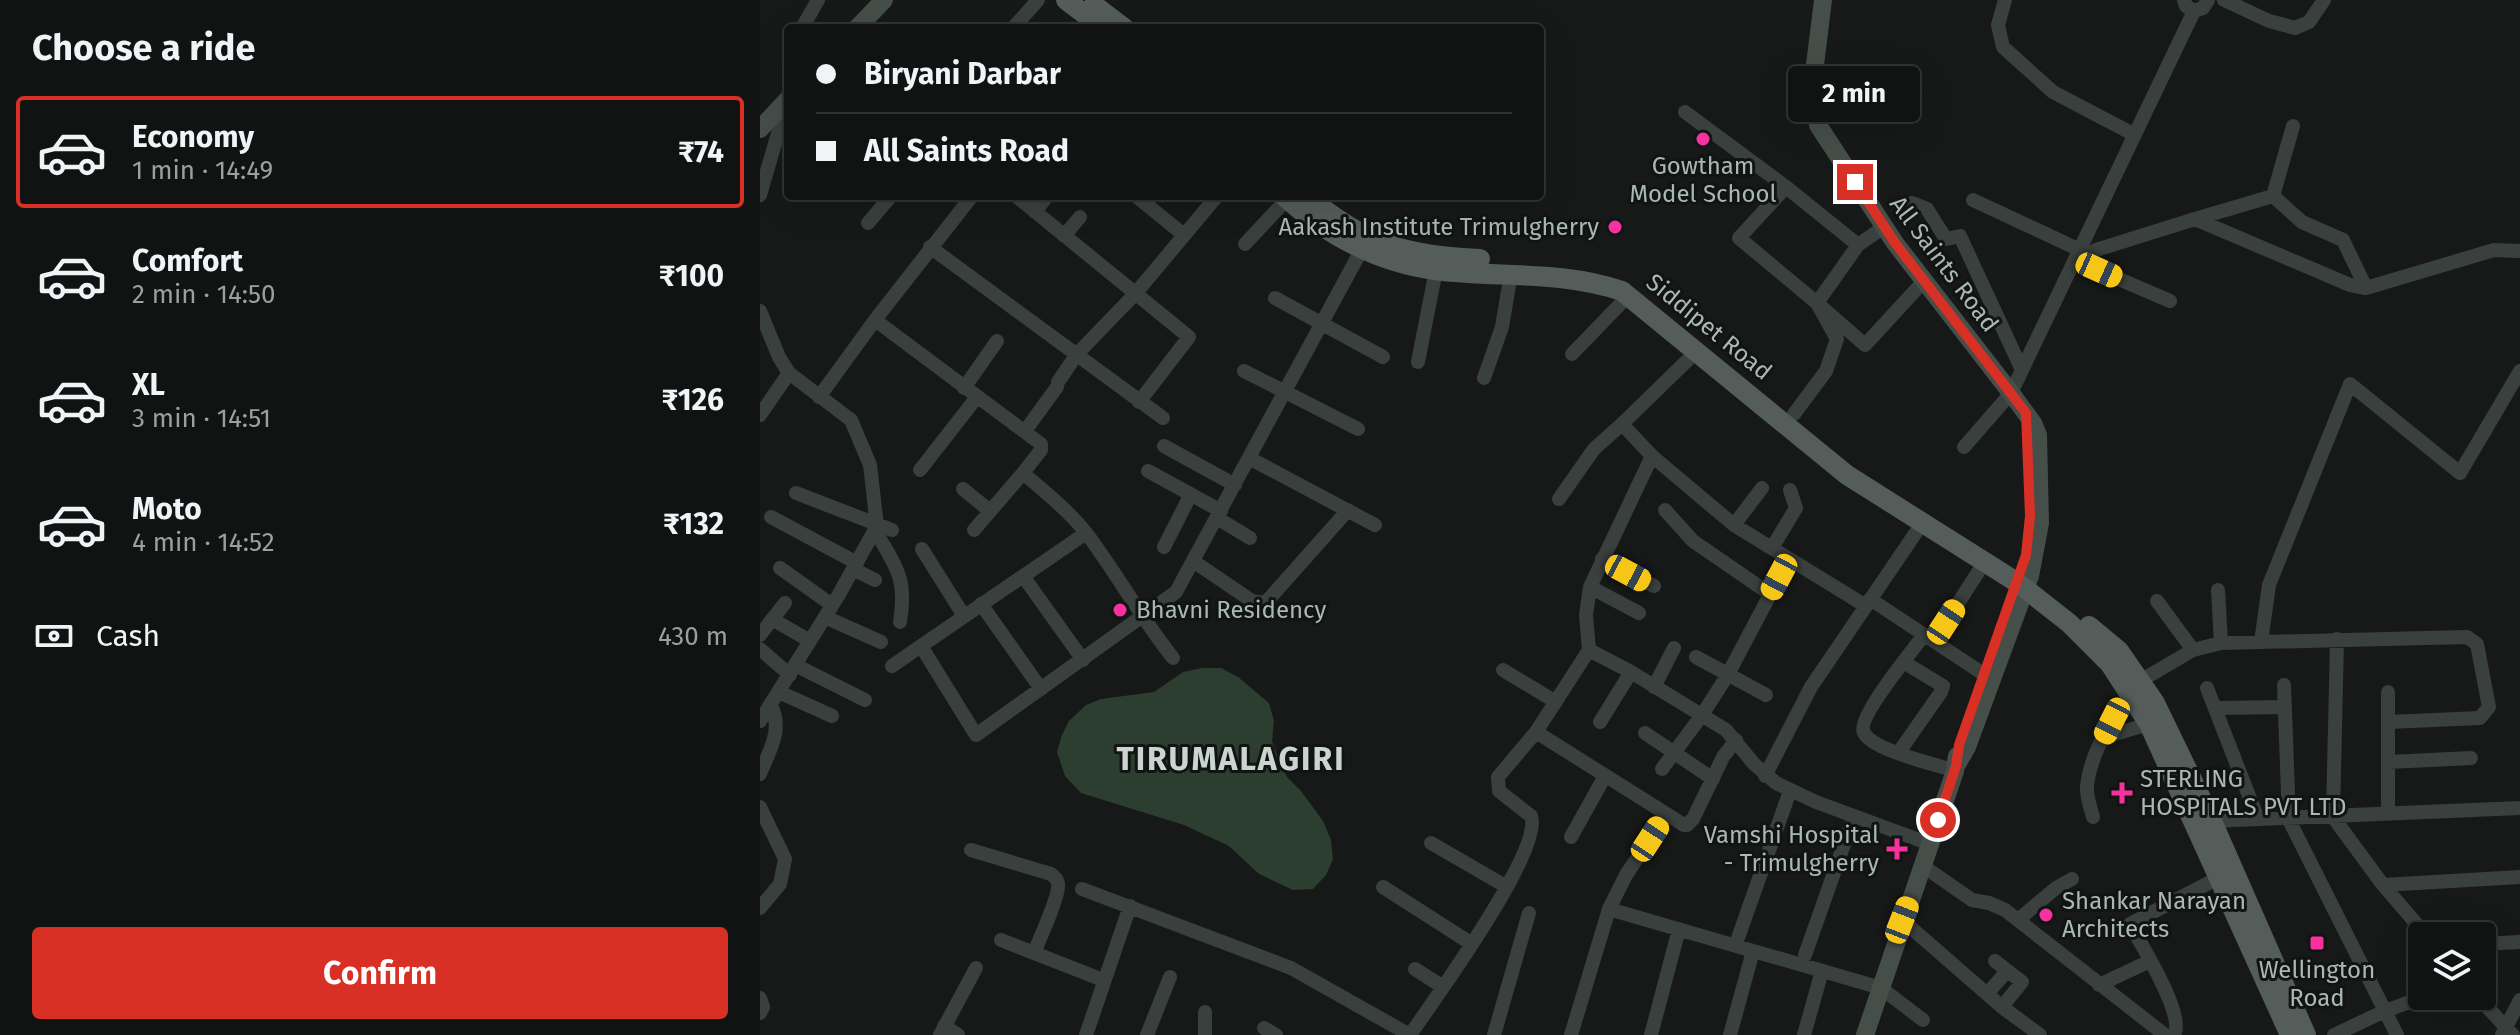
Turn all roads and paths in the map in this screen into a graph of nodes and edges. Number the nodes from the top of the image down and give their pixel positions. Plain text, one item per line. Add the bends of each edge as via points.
1 (818, 0) edge
2 (884, 0) edge
3 (1038, 0) edge
4 (1066, 0) edge
5 (1088, 0) edge
6 (1823, 0) edge
7 (2005, 0) edge
8 (2208, 0) edge
9 (2224, 0) edge
10 (2324, 0) edge
11 (2189, 5) edge
12 (804, 24) edge
13 (861, 24) edge
14 (1017, 24) edge
15 (1098, 24) edge
16 (1119, 24) edge
17 (784, 103) edge
18 (1685, 112) dead end
19 (784, 113) edge
20 (2293, 126) dead end
21 (760, 129) edge
22 (2135, 135) junction
23 (1786, 187) junction
24 (760, 195) edge
25 (2273, 196) junction
26 (888, 200) edge
27 (969, 200) edge
28 (1021, 200) edge
29 (1044, 200) edge
30 (1141, 200) edge
31 (1214, 200) edge
32 (1290, 200) edge
33 (1295, 200) edge
34 (1299, 200) edge
35 (1973, 200) dead end
36 (1912, 203) dead end
37 (1035, 212) junction
38 (1080, 217) dead end
39 (2195, 219) junction
40 (868, 223) dead end
41 (1884, 227) junction
42 (1184, 235) junction
43 (1064, 236) junction
44 (1245, 244) dead end
45 (1858, 245) junction
46 (930, 247) junction
47 (1362, 249) junction
48 (2520, 250) edge
49 (2078, 255) junction
50 (1436, 270) junction
51 (1511, 273) junction
52 (1924, 281) junction
53 (2366, 288) junction
54 (1135, 294) junction
55 (1629, 295) junction
56 (1275, 298) dead end
57 (2170, 301) dead end
58 (1817, 303) junction
59 (760, 311) edge
60 (875, 320) junction
61 (1323, 324) junction
62 (997, 341) dead end
63 (1697, 351) junction
64 (1077, 354) junction
65 (1572, 354) dead end
66 (1383, 357) dead end
67 (1418, 362) dead end
68 (2022, 370) junction
69 (1244, 371) dead end
70 (2520, 371) edge
71 (789, 373) junction
72 (1484, 378) dead end
73 (964, 388) junction
74 (1286, 393) junction
75 (2011, 393) junction
76 (819, 397) junction
77 (977, 397) junction
78 (1139, 402) junction
79 (1794, 414) junction
80 (760, 415) edge
81 (1163, 418) dead end
82 (1622, 424) junction
83 (1358, 429) dead end
84 (1025, 431) junction
85 (1164, 446) dead end
86 (1964, 447) dead end
87 (1652, 456) junction
88 (1249, 458) junction
89 (920, 470) dead end
90 (1148, 471) dead end
91 (1023, 473) junction
92 (1235, 485) junction
93 (1762, 488) dead end
94 (963, 489) dead end
95 (1790, 490) dead end
96 (796, 493) dead end
97 (1191, 494) junction
98 (1559, 499) dead end
99 (1348, 510) junction
100 (1665, 510) dead end
101 (990, 511) junction
102 (1219, 515) junction
103 (771, 517) dead end
104 (1923, 522) junction
105 (1375, 525) dead end
106 (1734, 525) junction
107 (876, 529) junction
108 (892, 530) dead end
109 (974, 530) dead end
110 (1086, 533) junction
111 (1250, 538) dead end
112 (1164, 547) dead end
113 (1772, 548) junction
114 (922, 549) dead end
115 (1602, 559) junction
116 (1789, 559) junction
117 (1193, 561) junction
118 (1984, 563) junction
119 (855, 566) junction
120 (780, 568) dead end
121 (1023, 576) junction
122 (875, 580) dead end
123 (2024, 580) junction
124 (1654, 586) dead end
125 (1590, 587) junction
126 (2218, 590) dead end
127 (1770, 594) junction
128 (2157, 601) dead end
129 (785, 603) dead end
130 (1868, 603) junction
131 (981, 604) junction
132 (829, 611) junction
133 (1639, 613) dead end
134 (964, 616) junction
135 (1142, 618) junction
136 (772, 619) junction
137 (900, 622) dead end
138 (1946, 622) dead end
139 (760, 635) edge
140 (1924, 635) junction
141 (2337, 639) junction
142 (810, 641) junction
143 (881, 642) dead end
144 (2261, 642) junction
145 (2221, 643) junction
146 (921, 646) junction
147 (1674, 648) dead end
148 (760, 649) edge
149 (1589, 650) junction
150 (2193, 650) junction
151 (1696, 657) dead end
152 (1173, 658) dead end
153 (1083, 660) junction
154 (892, 666) dead end
155 (1910, 666) dead end
156 (792, 670) junction
157 (1503, 670) dead end
158 (1631, 672) junction
159 (1985, 675) junction
160 (1727, 676) junction
161 (2284, 685) dead end
162 (1654, 687) junction
163 (2135, 688) junction
164 (2207, 688) dead end
165 (1041, 689) junction
166 (2388, 692) dead end
167 (1766, 695) dead end
168 (775, 698) junction
169 (865, 700) dead end
170 (1556, 702) junction
171 (2285, 707) junction
172 (2215, 708) junction
173 (1702, 715) junction
174 (832, 716) dead end
175 (760, 721) edge
176 (1600, 722) dead end
177 (2388, 722) junction
178 (2149, 724) junction
179 (1536, 732) junction
180 (1645, 733) dead end
181 (2104, 737) junction
182 (1736, 740) junction
183 (1673, 752) junction
184 (1899, 752) junction
185 (2471, 758) dead end
186 (2388, 762) junction
187 (1956, 768) junction
188 (1662, 769) dead end
189 (760, 774) edge
190 (1605, 776) junction
191 (1765, 776) junction
192 (1713, 779) junction
193 (1790, 791) junction
194 (760, 807) edge
195 (2520, 808) edge
196 (2388, 813) junction
197 (1666, 815) junction
198 (1854, 816) junction
199 (2093, 817) dead end
200 (2333, 817) junction
201 (2258, 819) junction
202 (2289, 820) junction
203 (2212, 821) junction
204 (1571, 837) dead end
205 (1431, 843) dead end
206 (1930, 844) junction
207 (971, 850) dead end
208 (1923, 866) junction
209 (2220, 877) junction
210 (2520, 877) edge
211 (2072, 879) dead end
212 (2383, 885) junction
213 (1383, 887) dead end
214 (1507, 887) junction
215 (1082, 889) dead end
216 (1130, 906) junction
217 (760, 908) edge
218 (1609, 909) junction
219 (1529, 913) dead end
220 (1902, 920) junction
221 (2018, 920) junction
222 (2415, 922) edge
223 (1679, 929) junction
224 (1738, 938) dead end
225 (1001, 940) dead end
226 (2520, 942) edge
227 (2496, 943) edge
228 (1472, 944) junction
229 (1753, 951) junction
230 (1034, 953) junction
231 (1805, 955) dead end
232 (2150, 961) junction
233 (976, 968) dead end
234 (1415, 969) dead end
235 (1822, 971) junction
236 (1170, 977) dead end
237 (1103, 980) junction
238 (2099, 985) junction
239 (1443, 987) junction
240 (1881, 988) junction
241 (1987, 994) junction
242 (760, 998) edge
243 (2520, 1000) edge
244 (2408, 1003) edge
245 (2002, 1007) junction
246 (2489, 1010) edge
247 (2385, 1011) junction
248 (1205, 1012) dead end
249 (760, 1013) edge
250 (1923, 1020) dead end
251 (942, 1031) edge
252 (2507, 1032) edge
253 (1497, 1034) edge
254 (958, 1035) edge
255 (1086, 1035) edge
256 (1147, 1035) edge
257 (1205, 1035) edge
258 (1410, 1035) edge
259 (1571, 1035) edge
260 (1651, 1035) edge
261 (1730, 1035) edge
262 (1804, 1035) edge
263 (1865, 1035) edge
264 (2040, 1035) edge
265 (2165, 1035) edge
266 (2174, 1035) edge
267 (2290, 1035) edge
268 (2306, 1035) edge
269 (2334, 1035) edge
270 (2397, 1035) edge

1 - 12 street
2 - 13 main road
3 - 14 street
4 - 15 main road
5 - 16 main road
6 - 41 main road, All Saints Road via 1813,81 1818,125
7 - 22 street via 1998,25 2003,47 2053,92
8 - 11 street via 2203,8
9 - 10 street via 2295,28 2309,22
11 - 22 street
17 - 21 main road
18 - 23 street
19 - 24 street
20 - 25 street
22 - 49 street
23 - 45 street
23 - 58 street via 1739,238
25 - 39 street
25 - 53 street via 2302,222 2343,240
26 - 40 street
27 - 46 street
28 - 37 street
29 - 37 street
30 - 42 street
31 - 42 street
32 - 44 street
33 - 47 main road, Siddipet Road via 1309,219
34 - 79 main road, Siddipet Road via 1411,253 1567,263 1625,281
35 - 49 street
36 - 68 street via 1927,209 1946,239 1960,236
37 - 43 street
38 - 43 street
39 - 49 street
39 - 53 street
41 - 45 street
41 - 52 main road, All Saints Road
42 - 54 street
43 - 54 street
45 - 58 street
46 - 60 street
46 - 64 street
47 - 50 main road, Siddipet Road
47 - 61 street
48 - 53 street via 2494,250
49 - 57 street
49 - 68 street
50 - 51 main road, Siddipet Road
50 - 67 street
51 - 55 main road, Siddipet Road via 1576,278
51 - 72 street via 1502,327
52 - 58 street via 1865,345
52 - 75 main road, All Saints Road
54 - 64 street
54 - 78 street via 1189,337
55 - 63 main road, Siddipet Road
55 - 65 street
56 - 61 street
58 - 79 street via 1837,339 1826,371
59 - 71 street
60 - 73 street
60 - 76 street
61 - 66 street
61 - 74 street
62 - 73 street
63 - 82 street
63 - 104 main road, Siddipet Road via 1847,475
64 - 78 street
64 - 84 street
68 - 75 street
69 - 74 street
70 - 144 street via 2460,473 2350,384 2269,585
71 - 76 street
71 - 80 street
73 - 77 street
74 - 83 street
74 - 88 street
75 - 86 street
75 - 123 main road, All Saints Road via 2026,413 2030,516
76 - 107 street via 851,420 862,443 870,465
77 - 84 street
77 - 89 street
78 - 81 street
79 - 123 main road, Siddipet Road
82 - 87 street
82 - 98 street via 1594,449
84 - 91 street via 1041,450
85 - 92 street
87 - 106 street
87 - 115 street
88 - 92 street
88 - 99 street
90 - 97 street
91 - 101 street
91 - 110 street
92 - 102 street
93 - 106 street
94 - 101 street
95 - 113 street via 1796,508
96 - 107 street
97 - 102 street
97 - 112 street
99 - 105 street
99 - 117 street via 1263,603
100 - 127 street via 1693,541
101 - 109 street
102 - 111 street
102 - 117 street
103 - 119 street
104 - 118 main road, Siddipet Road
104 - 130 street
106 - 113 street
107 - 108 street
107 - 119 street
107 - 137 street via 901,574
110 - 121 street
110 - 135 street
113 - 116 street
114 - 134 street
115 - 124 street
115 - 125 street
116 - 127 street
116 - 130 street
117 - 135 street via 1176,592
118 - 123 main road, Siddipet Road
118 - 138 street
119 - 122 street
119 - 132 street
120 - 132 street
121 - 131 street
121 - 153 street
123 - 159 main road
123 - 163 main road
123 - 187 main road
125 - 133 street
125 - 149 street
126 - 145 street
127 - 160 street
128 - 150 street
129 - 136 street
130 - 140 street
130 - 191 street via 1811,687
131 - 134 street
131 - 165 street
132 - 142 street
132 - 143 street
134 - 146 street
135 - 152 street
135 - 153 street
136 - 139 street
136 - 142 street
140 - 159 street
140 - 184 street via 1863,723 1866,736
141 - 144 street
141 - 177 street via 2467,637 2477,644 2486,713 2480,718
141 - 200 street
142 - 156 street
144 - 145 street
145 - 150 street
146 - 154 street
146 - 165 street via 976,735
147 - 162 street
148 - 156 street
149 - 158 street
149 - 170 street
150 - 163 street
151 - 160 street
153 - 165 street
155 - 184 street via 1943,686
156 - 168 street
156 - 169 street
157 - 170 street
158 - 162 street
158 - 176 street
159 - 187 main road
160 - 167 street
160 - 173 street
161 - 171 street
162 - 173 street
163 - 178 main road
163 - 181 street
163 - 203 main road via 2155,703
164 - 172 street
166 - 177 street
168 - 174 street
168 - 175 street
168 - 189 street via 777,729
170 - 179 street
171 - 172 street
171 - 202 street
172 - 201 street
173 - 182 street
173 - 183 street
177 - 186 street
178 - 181 street
178 - 209 main road
179 - 190 street
179 - 214 street via 1502,770 1497,785 1533,822
180 - 183 street
181 - 199 street via 2087,785
182 - 191 street
182 - 192 street
183 - 188 street
183 - 192 street
184 - 187 street
185 - 186 street
186 - 196 street
187 - 206 main road
190 - 197 street
190 - 204 street
191 - 193 street
192 - 197 street via 1687,825
193 - 198 street
193 - 224 street
194 - 217 street via 785,859 780,884
195 - 196 street
196 - 200 street
197 - 218 street
198 - 206 street
198 - 231 street
200 - 202 street
200 - 212 street
201 - 202 street
201 - 203 street
202 - 247 street
203 - 268 main road
205 - 214 street
206 - 208 main road
207 - 230 street via 1056,878 1056,896
208 - 220 main road
208 - 221 street via 1972,900 2000,906
209 - 232 street via 2130,924
209 - 267 main road
210 - 212 street
211 - 221 street
212 - 222 street
213 - 228 street
214 - 228 street
215 - 216 street
216 - 237 street
216 - 258 street via 1291,968
218 - 223 street
218 - 259 street
219 - 253 street
220 - 240 main road
220 - 241 street
221 - 238 street
223 - 229 street
223 - 260 street
225 - 230 street
226 - 227 street
228 - 239 street
229 - 235 street
229 - 261 street
230 - 237 street
232 - 238 street
232 - 266 street via 2177,1022
233 - 251 street
234 - 239 street
235 - 240 street
235 - 262 street
236 - 256 street
237 - 255 street
238 - 265 street
239 - 258 street
240 - 250 street
240 - 263 main road
241 - 245 street
241 - 245 street via 2001,966 2022,982
242 - 249 street
243 - 252 street
244 - 247 street
245 - 264 street
246 - 252 street
247 - 269 street
247 - 270 street
248 - 257 street
251 - 254 street

